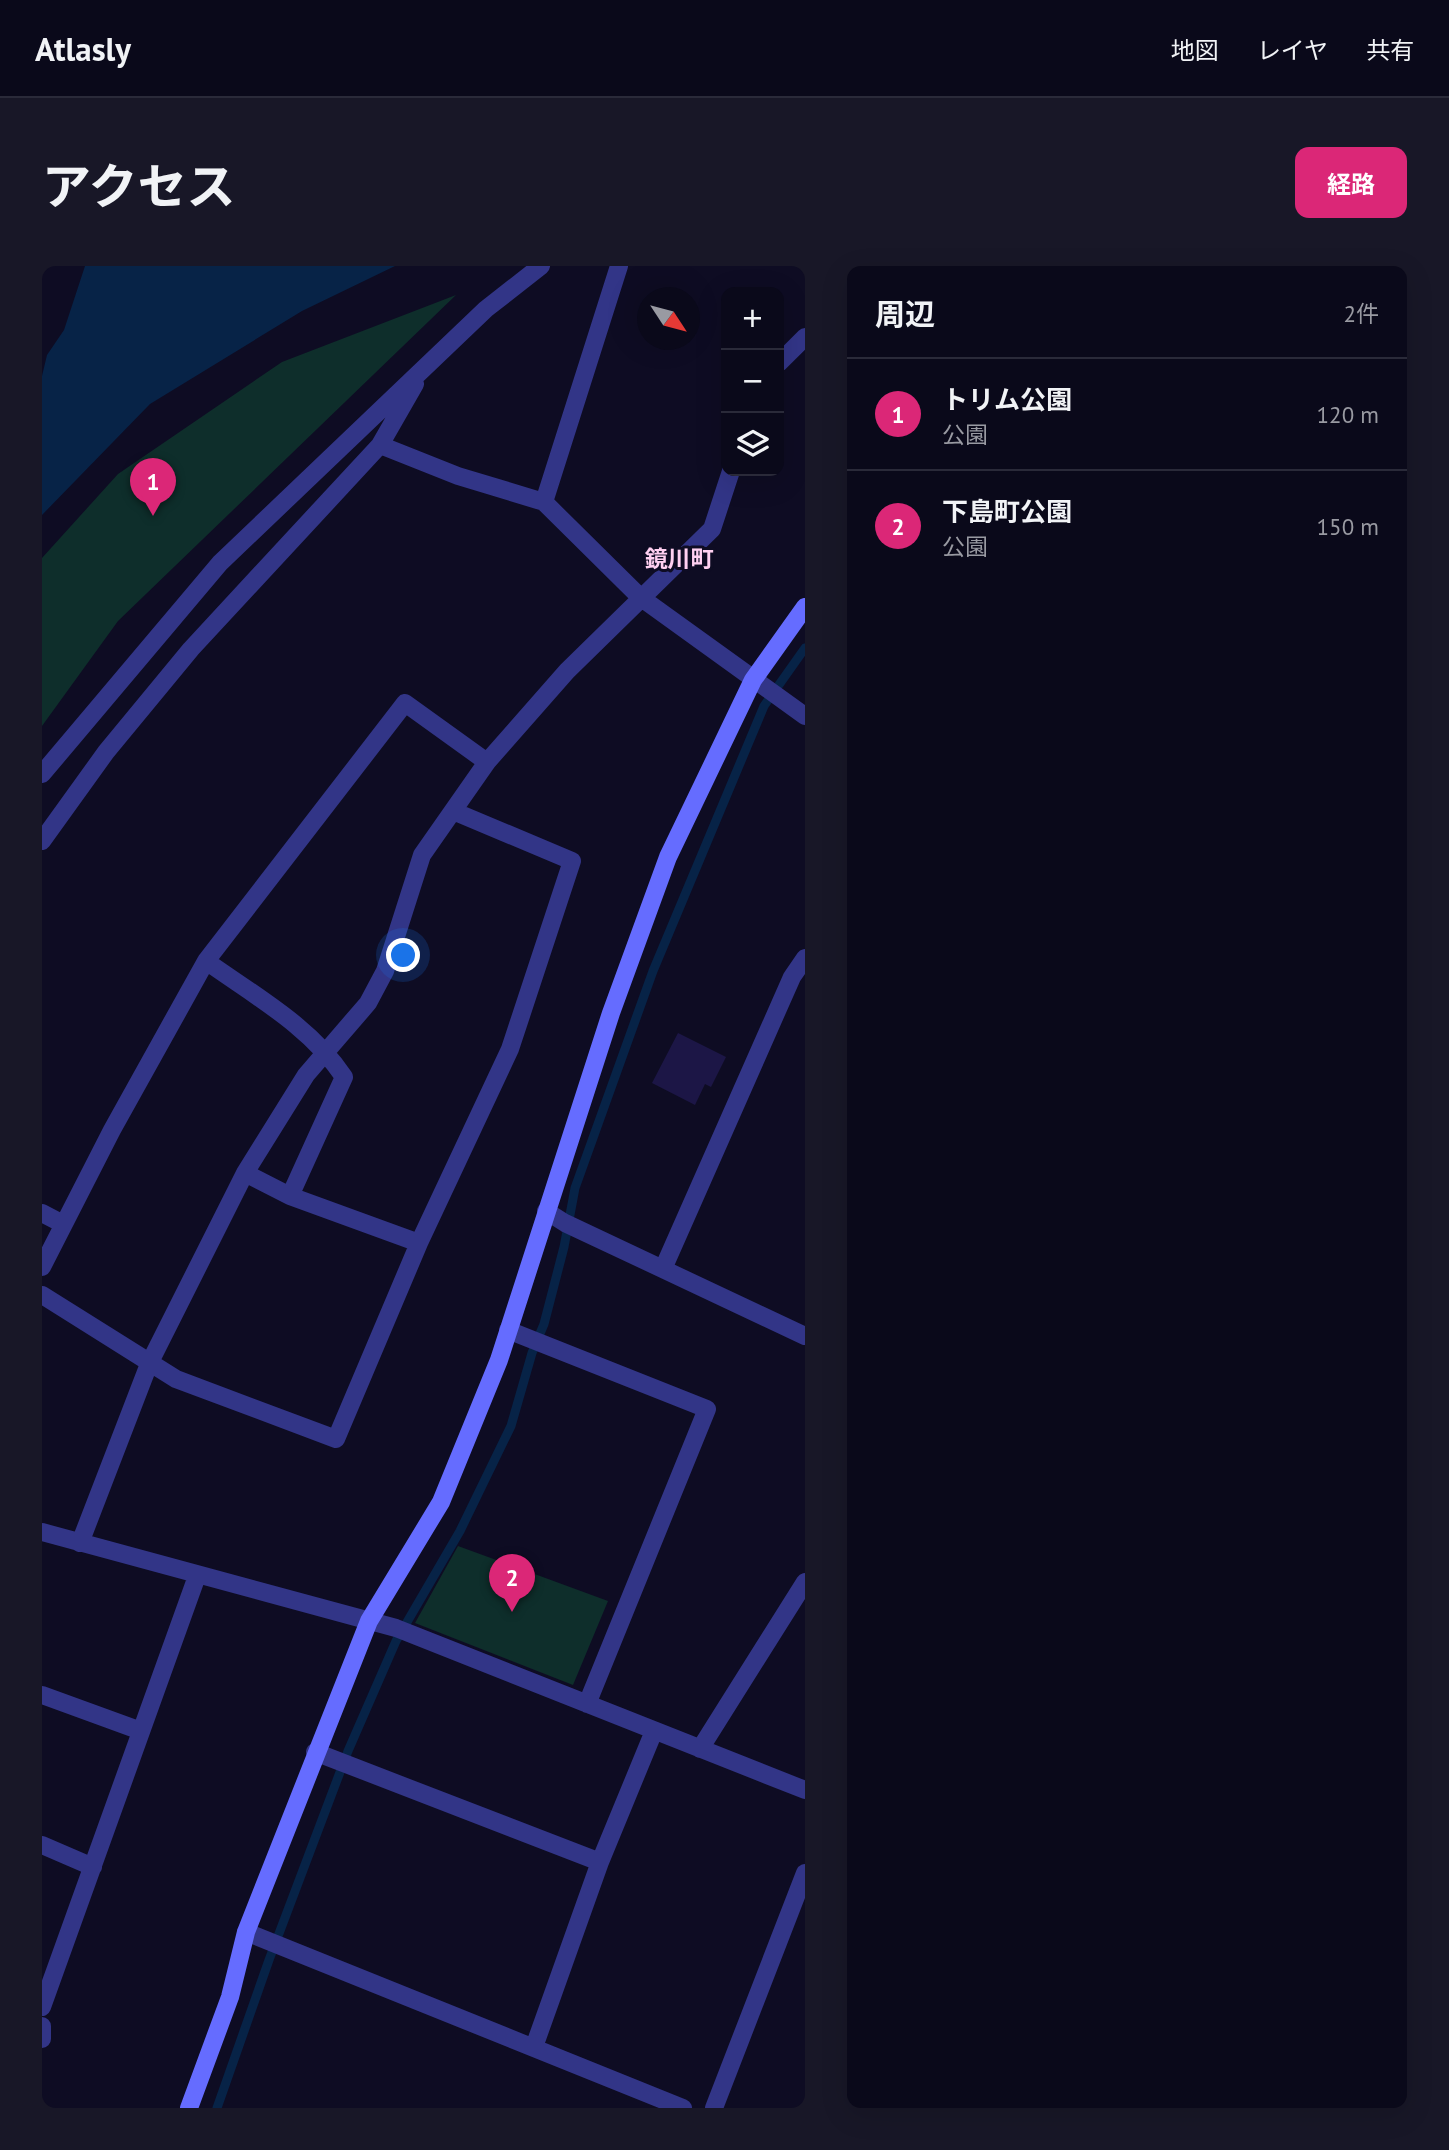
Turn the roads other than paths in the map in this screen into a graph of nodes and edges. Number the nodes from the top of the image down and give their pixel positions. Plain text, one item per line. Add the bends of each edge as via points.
1 (541, 266) edge
2 (619, 266) edge
3 (805, 337) edge
4 (784, 358) edge
5 (425, 366) junction
6 (380, 444) junction
7 (729, 476) edge
8 (544, 502) junction
9 (640, 597) junction
10 (805, 607) edge
11 (757, 682) junction
12 (805, 716) edge
13 (487, 762) junction
14 (42, 774) edge
15 (453, 811) junction
16 (42, 841) edge
17 (805, 958) edge
18 (206, 961) junction
19 (327, 1051) junction
20 (245, 1173) junction
21 (290, 1196) junction
22 (546, 1211) junction
23 (42, 1213) edge
24 (63, 1224) junction
25 (419, 1242) junction
26 (42, 1267) edge
27 (663, 1269) junction
28 (42, 1295) edge
29 (515, 1334) junction
30 (805, 1336) edge
31 (149, 1364) junction
32 (42, 1532) edge
33 (80, 1543) junction
34 (197, 1576) junction
35 (805, 1582) edge
36 (369, 1621) junction
37 (42, 1695) edge
38 (587, 1704) junction
39 (141, 1731) junction
40 (654, 1731) junction
41 (700, 1749) junction
42 (316, 1752) junction
43 (805, 1790) edge
44 (42, 1845) edge
45 (600, 1863) junction
46 (93, 1867) junction
47 (805, 1873) edge
48 (246, 1932) junction
49 (42, 2007) edge
50 (42, 2026) edge
51 (42, 2039) edge
52 (534, 2047) junction
53 (189, 2108) edge
54 (683, 2108) edge
55 (714, 2108) edge

1 - 5 street
2 - 8 street
3 - 4 street
5 - 6 street
5 - 14 street via 220,563
6 - 8 street via 458,476
6 - 16 street via 191,649 106,752
7 - 9 street via 712,529
8 - 9 street
9 - 11 street
9 - 13 street
10 - 11 street
11 - 12 street
11 - 22 street via 668,857
13 - 15 street
13 - 18 street via 405,703
15 - 19 street via 422,855 385,971 368,1003
15 - 25 street via 572,861 510,1049
17 - 27 street via 792,976
18 - 19 street
18 - 24 street
19 - 20 street via 306,1075
19 - 21 street via 344,1077
20 - 21 street
20 - 31 street
21 - 25 street
22 - 27 street
22 - 29 street
23 - 24 street
24 - 26 street
25 - 31 street via 336,1439 176,1379
27 - 30 street
28 - 31 street
29 - 36 street via 499,1360 441,1502
29 - 38 street via 707,1409
31 - 33 street
32 - 33 street
33 - 34 street
34 - 36 street
34 - 39 street
35 - 41 street
36 - 38 street
36 - 42 street
37 - 39 street
38 - 40 street
39 - 46 street
40 - 41 street
40 - 45 street
41 - 43 street
42 - 45 street
42 - 48 street
44 - 46 street
45 - 52 street
46 - 49 street
47 - 55 street
48 - 52 street
48 - 53 street via 230,1997
50 - 51 street
52 - 54 street

